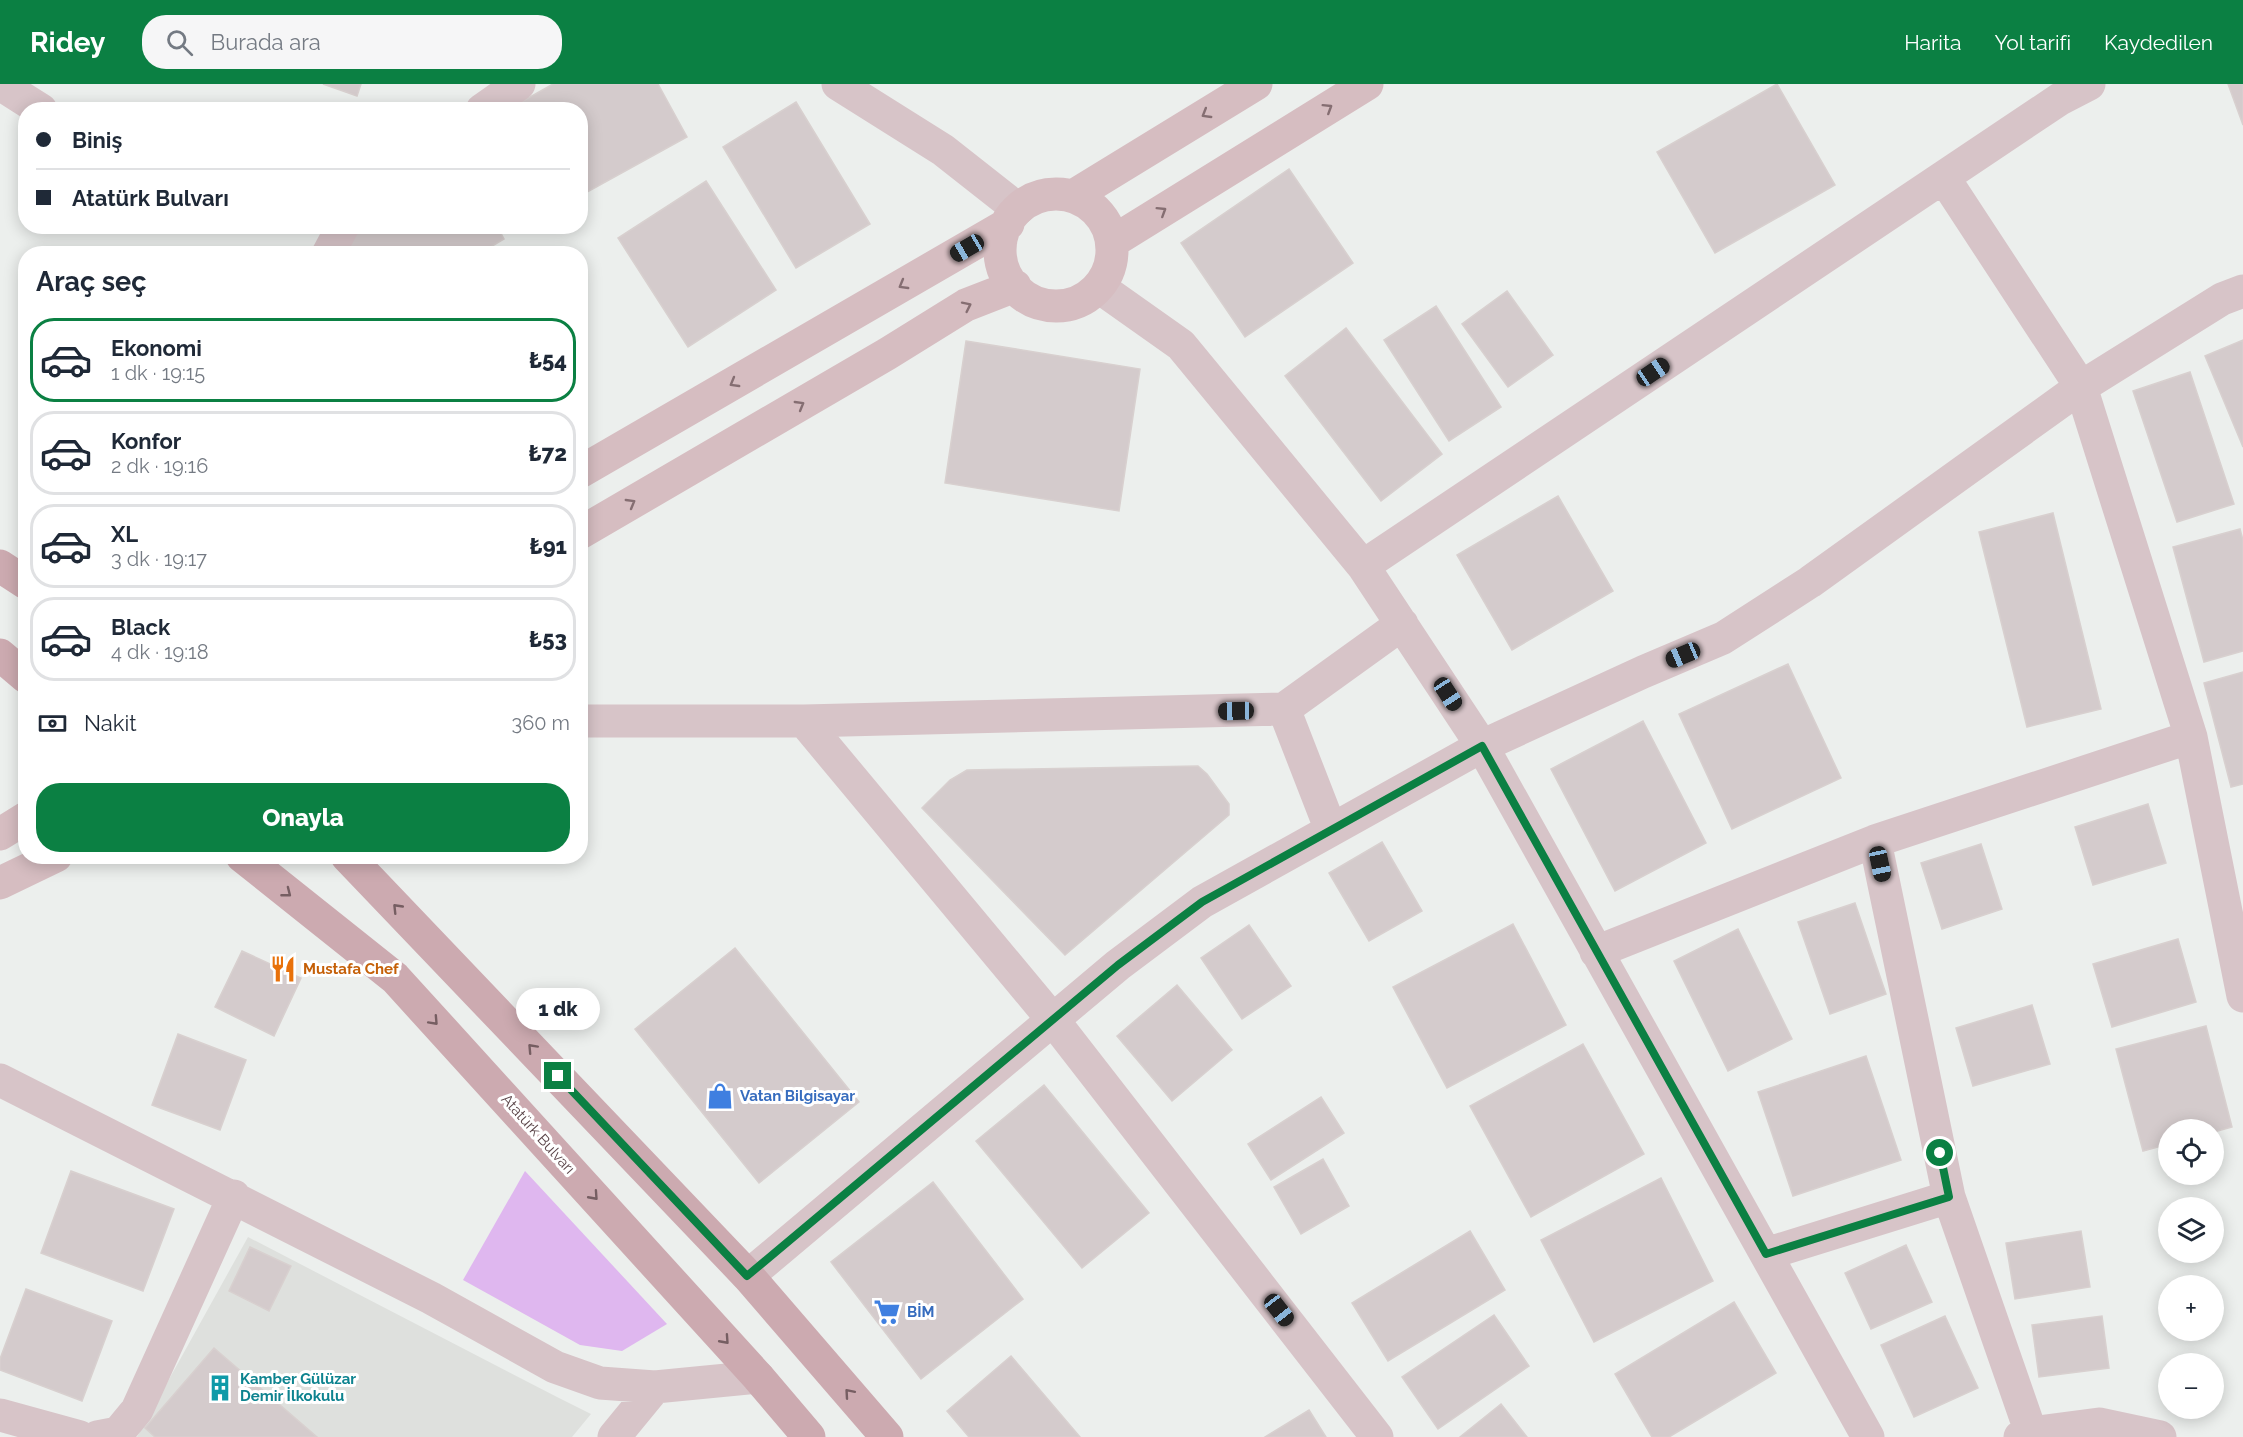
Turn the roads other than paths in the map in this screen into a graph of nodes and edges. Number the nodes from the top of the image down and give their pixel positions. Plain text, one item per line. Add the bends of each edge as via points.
1 (0, 84) edge
2 (519, 84) edge
3 (838, 84) edge
4 (1256, 84) edge
5 (1367, 84) edge
6 (2089, 84) edge
7 (2056, 92) edge
8 (28, 102) edge
9 (493, 102) edge
10 (1944, 178) junction
11 (1073, 196) junction
12 (1013, 216) junction
13 (1112, 242) junction
14 (1015, 286) junction
15 (1099, 287) junction
16 (2243, 291) edge
17 (2081, 387) junction
18 (588, 467) edge
19 (588, 528) edge
20 (0, 566) edge
21 (1363, 566) junction
22 (18, 578) edge
23 (1402, 624) junction
24 (0, 654) edge
25 (18, 670) edge
26 (1284, 710) junction
27 (588, 721) edge
28 (804, 721) junction
29 (2191, 737) junction
30 (1482, 746) junction
31 (18, 823) edge
32 (1331, 830) junction
33 (0, 834) edge
34 (1875, 841) junction
35 (39, 864) edge
36 (252, 864) edge
37 (355, 864) edge
38 (0, 883) edge
39 (1596, 952) junction
40 (2243, 996) edge
41 (1053, 1020) junction
42 (0, 1080) edge
43 (234, 1196) junction
44 (1949, 1197) junction
45 (1766, 1254) junction
46 (747, 1276) junction
47 (758, 1377) junction
48 (655, 1387) junction
49 (1, 1422) edge
50 (2025, 1435) edge
51 (80, 1437) edge
52 (97, 1437) edge
53 (614, 1437) edge
54 (809, 1437) edge
55 (887, 1437) edge
56 (1377, 1437) edge
57 (1868, 1437) edge
58 (2160, 1437) edge

1 - 8 street
2 - 9 street
3 - 12 street via 943,150
4 -> 11 main road
13 -> 5 main road
6 - 7 street
7 - 10 street
10 - 17 street
10 - 21 street
11 - 12 main road via 1052,193 1032,198
11 - 13 main road via 1087,202 1101,216
12 - 14 main road via 1002,236 1001,259 1007,278
12 -> 18 main road
13 - 15 main road via 1108,273
14 - 15 main road via 1029,298 1047,305 1079,302
19 -> 14 main road via 966,305
15 - 21 street via 1181,345
16 - 17 street via 2222,299
17 - 29 street
17 - 30 street via 1810,582 1723,638
20 - 22 main road
21 - 23 street
23 - 26 street
23 - 30 street
24 - 25 main road
26 - 28 street
26 - 32 street
27 - 28 street
28 - 41 street
29 - 34 street
29 - 40 street
30 - 32 street
30 - 39 street
31 - 33 main road
32 - 41 street via 1202,902
34 - 39 street
34 - 44 street
35 - 38 main road
36 -> 47 main road, Atatürk Bulvarı via 395,978
46 -> 37 main road
39 - 45 street
41 - 46 street
41 - 56 street
42 - 43 street
43 - 48 street via 555,1367 600,1383
43 - 52 street via 137,1410 118,1433
44 - 45 street
44 - 50 street
45 - 57 street
55 -> 46 main road
47 - 48 street
47 - 54 main road, Atatürk Bulvarı
48 - 53 street
49 - 51 street
50 - 58 street via 2099,1424

